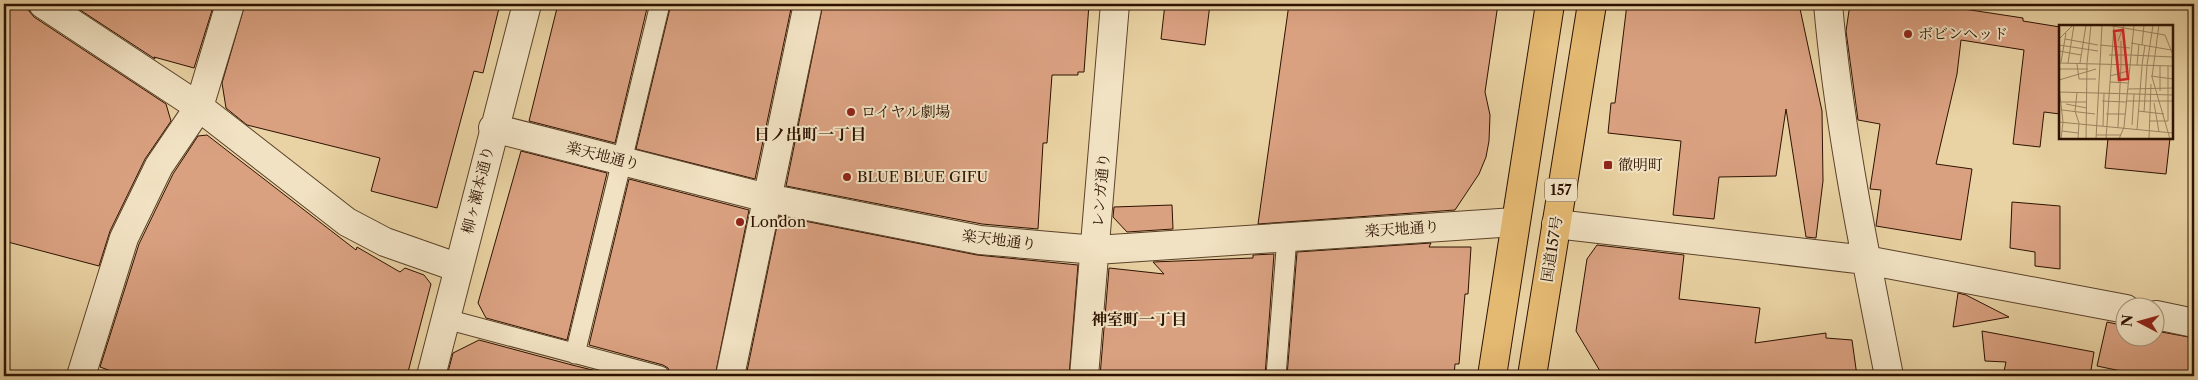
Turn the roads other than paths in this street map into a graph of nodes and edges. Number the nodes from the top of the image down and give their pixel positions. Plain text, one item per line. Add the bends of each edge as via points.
1 (42, 4) edge
2 (230, 4) edge
3 (527, 4) edge
4 (660, 4) edge
5 (808, 4) edge
6 (1115, 4) edge
7 (1550, 4) edge
8 (1592, 4) edge
9 (1828, 4) edge
10 (199, 107) junction
11 (494, 128) junction
12 (622, 160) junction
13 (767, 198) junction
14 (1515, 222) junction
15 (1556, 224) junction
16 (1287, 237) junction
17 (1096, 250) junction
18 (1866, 260) junction
19 (459, 268) junction
20 (2116, 308) edge
21 (2166, 317) edge
22 (446, 319) junction
23 (2194, 323) edge
24 (575, 354) junction
25 (81, 376) edge
26 (431, 376) edge
27 (660, 376) edge
28 (730, 376) edge
29 (1084, 376) edge
30 (1276, 376) edge
31 (1492, 376) edge
32 (1532, 376) edge
33 (1889, 376) edge

1 - 10 street
2 - 10 street
3 - 11 street, 柳ヶ瀬本通り
4 - 12 lane
5 - 13 street
6 - 17 street, レンガ通り
7 - 14 highway
8 - 15 highway, 国道157号 / 157
9 - 18 street via 1833,58
10 - 19 street via 347,222 385,242
10 - 25 street via 159,166 124,238
11 - 12 street, 楽天地通り
11 - 19 street, 柳ヶ瀬本通り
12 - 13 street, 楽天地通り
12 - 24 lane
13 - 17 street, 楽天地通り via 980,240
13 - 28 street
14 - 16 street, 楽天地通り
14 - 31 highway
15 - 18 street
15 - 32 highway, 国道157号 / 157
16 - 17 street, 楽天地通り
16 - 30 lane
17 - 29 street, レンガ通り
18 - 20 street
18 - 33 street
19 - 22 street, 柳ヶ瀬本通り
21 - 23 street
22 - 24 lane
22 - 26 street, 柳ヶ瀬本通り
24 - 27 lane

